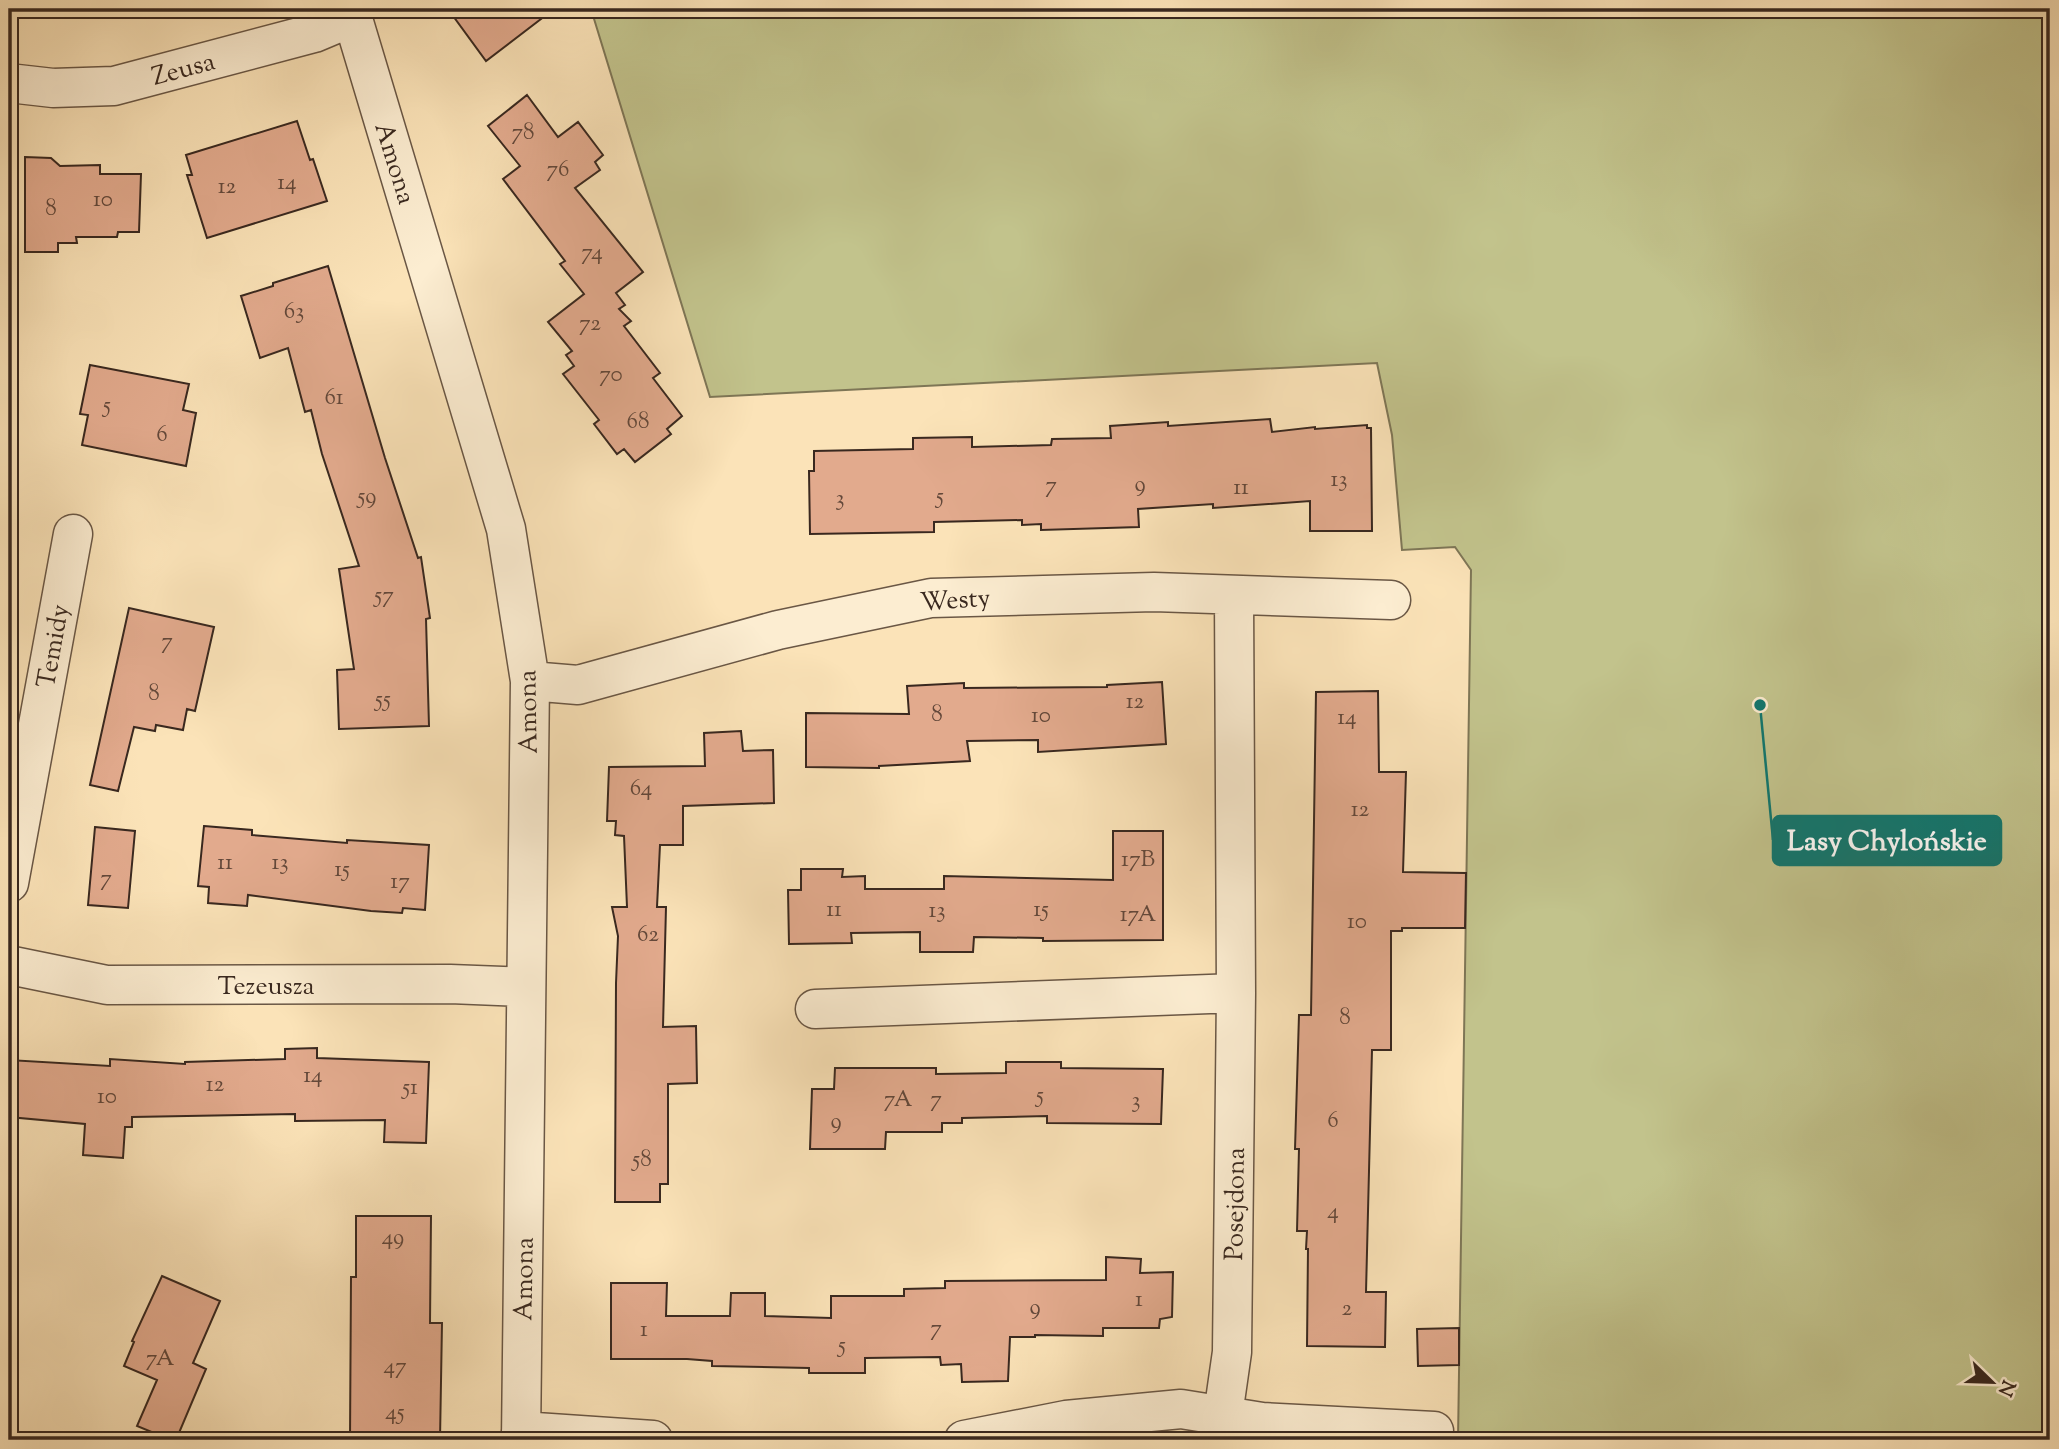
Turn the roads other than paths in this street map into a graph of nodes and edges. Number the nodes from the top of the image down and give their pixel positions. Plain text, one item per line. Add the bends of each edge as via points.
1 (351, 13) edge
2 (9, 83) edge
3 (73, 534) dead end
4 (1234, 596) junction
5 (1391, 600) dead end
6 (530, 681) junction
7 (9, 883) edge
8 (9, 965) edge
9 (526, 987) junction
10 (1236, 993) junction
11 (815, 1009) dead end
12 (1223, 1415) junction
13 (1434, 1431) dead end
14 (521, 1436) edge
15 (653, 1440) edge
16 (964, 1440) edge

1 - 2 street, Zeusa via 314,33 114,86 53,88
1 - 6 street, Amona via 506,529
3 - 7 street, Temidy
4 - 5 street, Westy
4 - 6 street, Westy via 1154,592 931,598 778,630 578,685
4 - 10 street, Posejdona
6 - 9 street, Amona
8 - 9 street, Tezeusza via 107,985
9 - 14 street, Amona
10 - 11 street
10 - 12 street, Posejdona via 1232,1352
12 - 13 street via 1262,1422
12 - 16 street via 1181,1409 1132,1413 1066,1420
14 - 15 street

